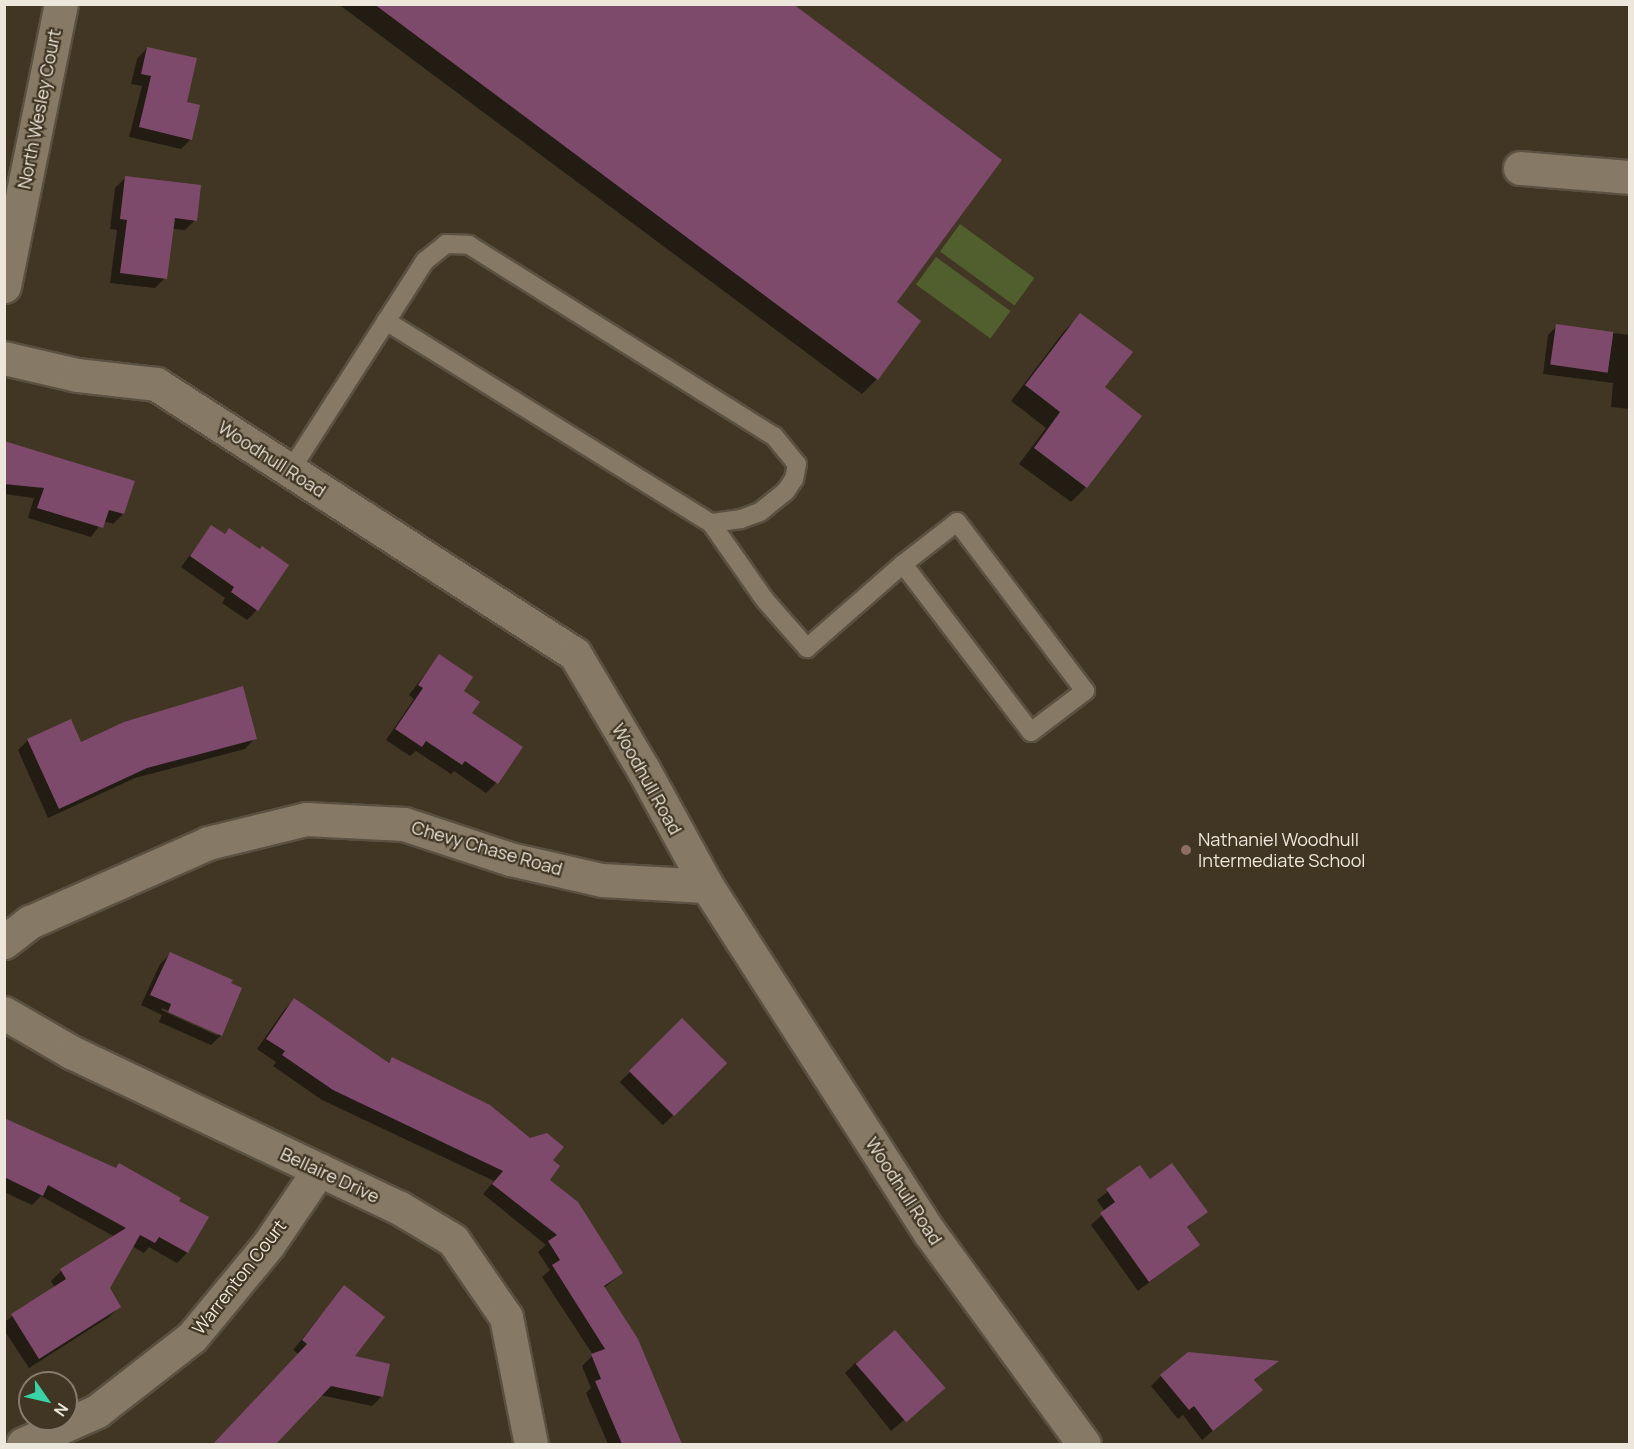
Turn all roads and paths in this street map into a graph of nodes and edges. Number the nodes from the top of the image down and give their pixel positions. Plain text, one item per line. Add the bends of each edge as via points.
1 (61, 4) edge
2 (1520, 168) dead end
3 (1629, 177) edge
4 (4, 286) edge
5 (386, 321) junction
6 (4, 358) edge
7 (290, 471) junction
8 (711, 523) junction
9 (903, 564) junction
10 (706, 886) junction
11 (4, 942) edge
12 (4, 1014) edge
13 (319, 1170) junction
14 (23, 1444) edge
15 (531, 1444) edge
16 (1084, 1444) edge

1 - 4 street, North Wesley Court
2 - 3 street
5 - 7 lane
5 - 8 lane
5 - 8 lane via 425,261 446,244 470,245 774,436 797,464 786,491 760,512
6 - 7 street, Woodhull Road via 77,375 156,384
7 - 10 street, Woodhull Road via 575,654
8 - 9 lane via 765,600 807,648
9 - 9 lane via 1030,732 1085,691 957,522
10 - 11 street, Chevy Chase Road via 602,880 510,859 404,824 306,819 208,843 30,922
10 - 16 street, Woodhull Road via 930,1233
12 - 13 street, Bellaire Drive via 71,1052
13 - 14 street, Warrenton Court via 268,1245 192,1337 97,1411
13 - 15 street, Bellaire Drive via 398,1207 453,1240 506,1317

